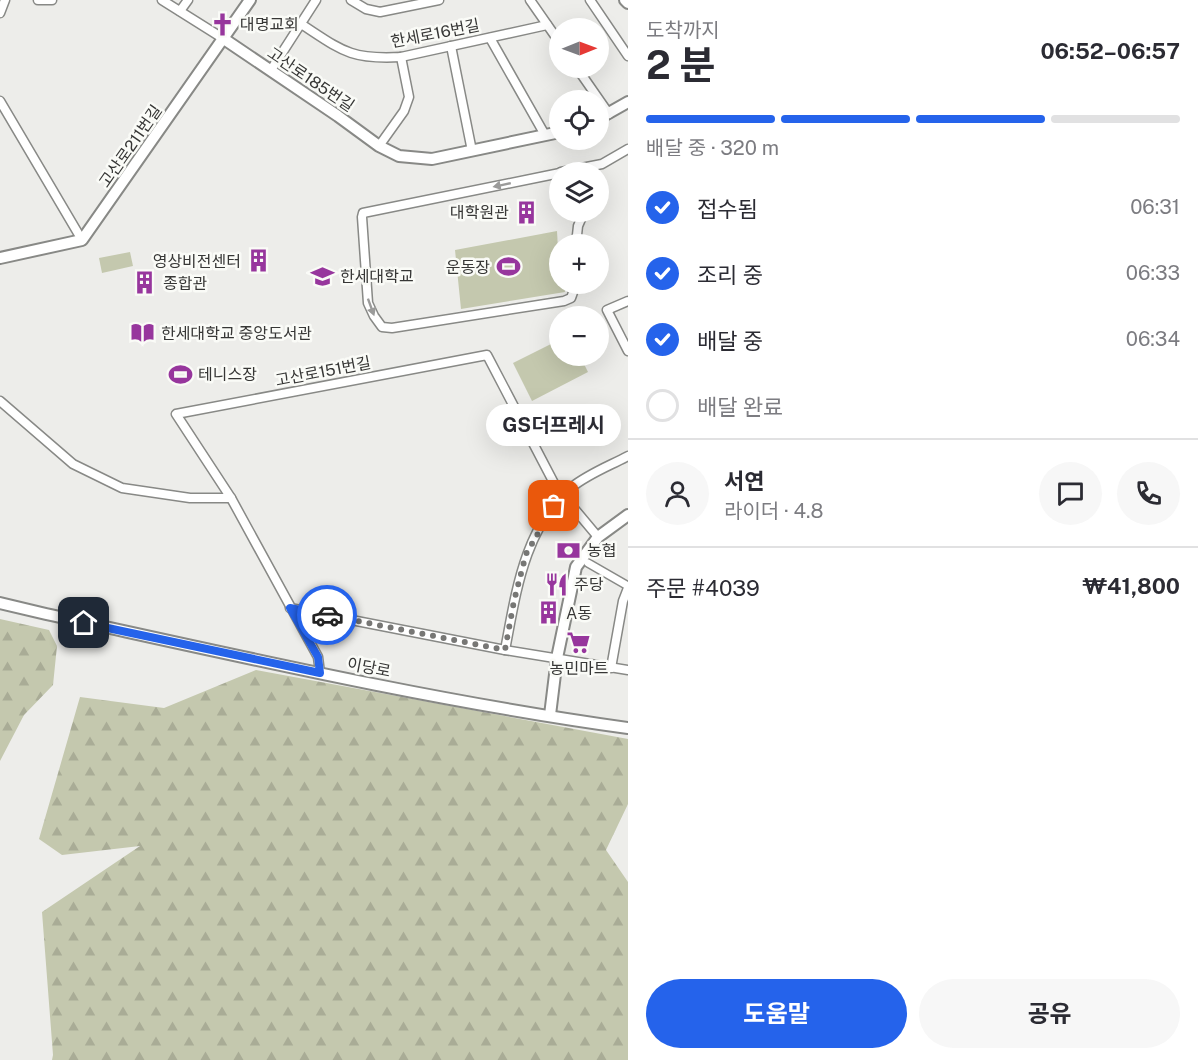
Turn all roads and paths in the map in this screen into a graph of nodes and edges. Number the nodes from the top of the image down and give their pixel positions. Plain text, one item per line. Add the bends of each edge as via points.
1 (5, 0) edge
2 (38, 0) edge
3 (52, 0) edge
4 (162, 0) edge
5 (188, 0) edge
6 (250, 0) edge
7 (316, 0) edge
8 (351, 0) edge
9 (373, 0) edge
10 (439, 0) edge
11 (530, 0) edge
12 (590, 0) edge
13 (366, 9) junction
14 (180, 11) junction
15 (0, 13) edge
16 (301, 24) junction
17 (547, 25) junction
18 (549, 28) edge
19 (490, 38) junction
20 (224, 39) junction
21 (451, 46) junction
22 (628, 56) edge
23 (401, 57) junction
24 (271, 70) junction
25 (0, 101) edge
26 (628, 102) edge
27 (609, 114) edge
28 (549, 134) edge
29 (545, 135) junction
30 (379, 146) junction
31 (628, 149) edge
32 (472, 151) junction
33 (605, 162) edge
34 (549, 175) edge
35 (82, 240) junction
36 (0, 258) edge
37 (572, 294) edge
38 (628, 301) edge
39 (628, 351) edge
40 (0, 401) edge
41 (628, 456) edge
42 (562, 496) junction
43 (231, 498) junction
44 (628, 515) edge
45 (598, 537) junction
46 (588, 563) dead end
47 (628, 587) edge
48 (0, 603) edge
49 (290, 608) junction
50 (505, 650) junction
51 (557, 658) junction
52 (611, 668) junction
53 (628, 670) edge
54 (320, 673) junction
55 (549, 715) junction
56 (628, 728) edge

1 - 15 street
2 - 3 street
4 - 14 street
5 - 14 street
6 - 20 street, 고산로211번길
7 - 16 street
8 - 13 street
9 - 13 street
10 - 13 street via 380,12
11 - 17 street
12 - 22 street
14 - 20 street
16 - 23 street, 한세로16번길 via 345,52 377,58
16 - 24 street
17 - 18 street
17 - 19 street, 한세로16번길
19 - 21 street, 한세로16번길
19 - 29 street
20 - 24 street, 고산로185번길
20 - 35 street, 고산로211번길
21 - 23 street, 한세로16번길
21 - 32 street
23 - 30 street via 409,98
24 - 30 street, 고산로185번길
25 - 35 street
26 - 27 street
28 - 29 street, 고산로185번길
29 - 32 street, 고산로185번길
30 - 32 street, 고산로185번길 via 399,156 423,159
31 - 33 street
34 -> 37 street via 363,213 368,303 382,327 392,328 564,301
35 - 36 street
38 - 39 street via 607,310
40 - 43 street via 73,464 122,488 190,498
41 - 42 street via 585,478
42 - 43 street, 고산로151번길 via 487,355 176,414
42 - 45 street, 고산로151번길
42 - 50 street via 526,554
43 - 49 street, 고산로151번길
44 - 45 street
45 - 51 street via 576,567
46 - 47 street
47 - 52 street
48 - 54 street, 이당로
49 - 50 street
49 - 54 street, 고산로151번길 via 318,657
50 - 51 street
51 - 52 street
51 - 55 street
52 - 53 street
54 - 55 street, 이당로
55 - 56 street, 이당로

